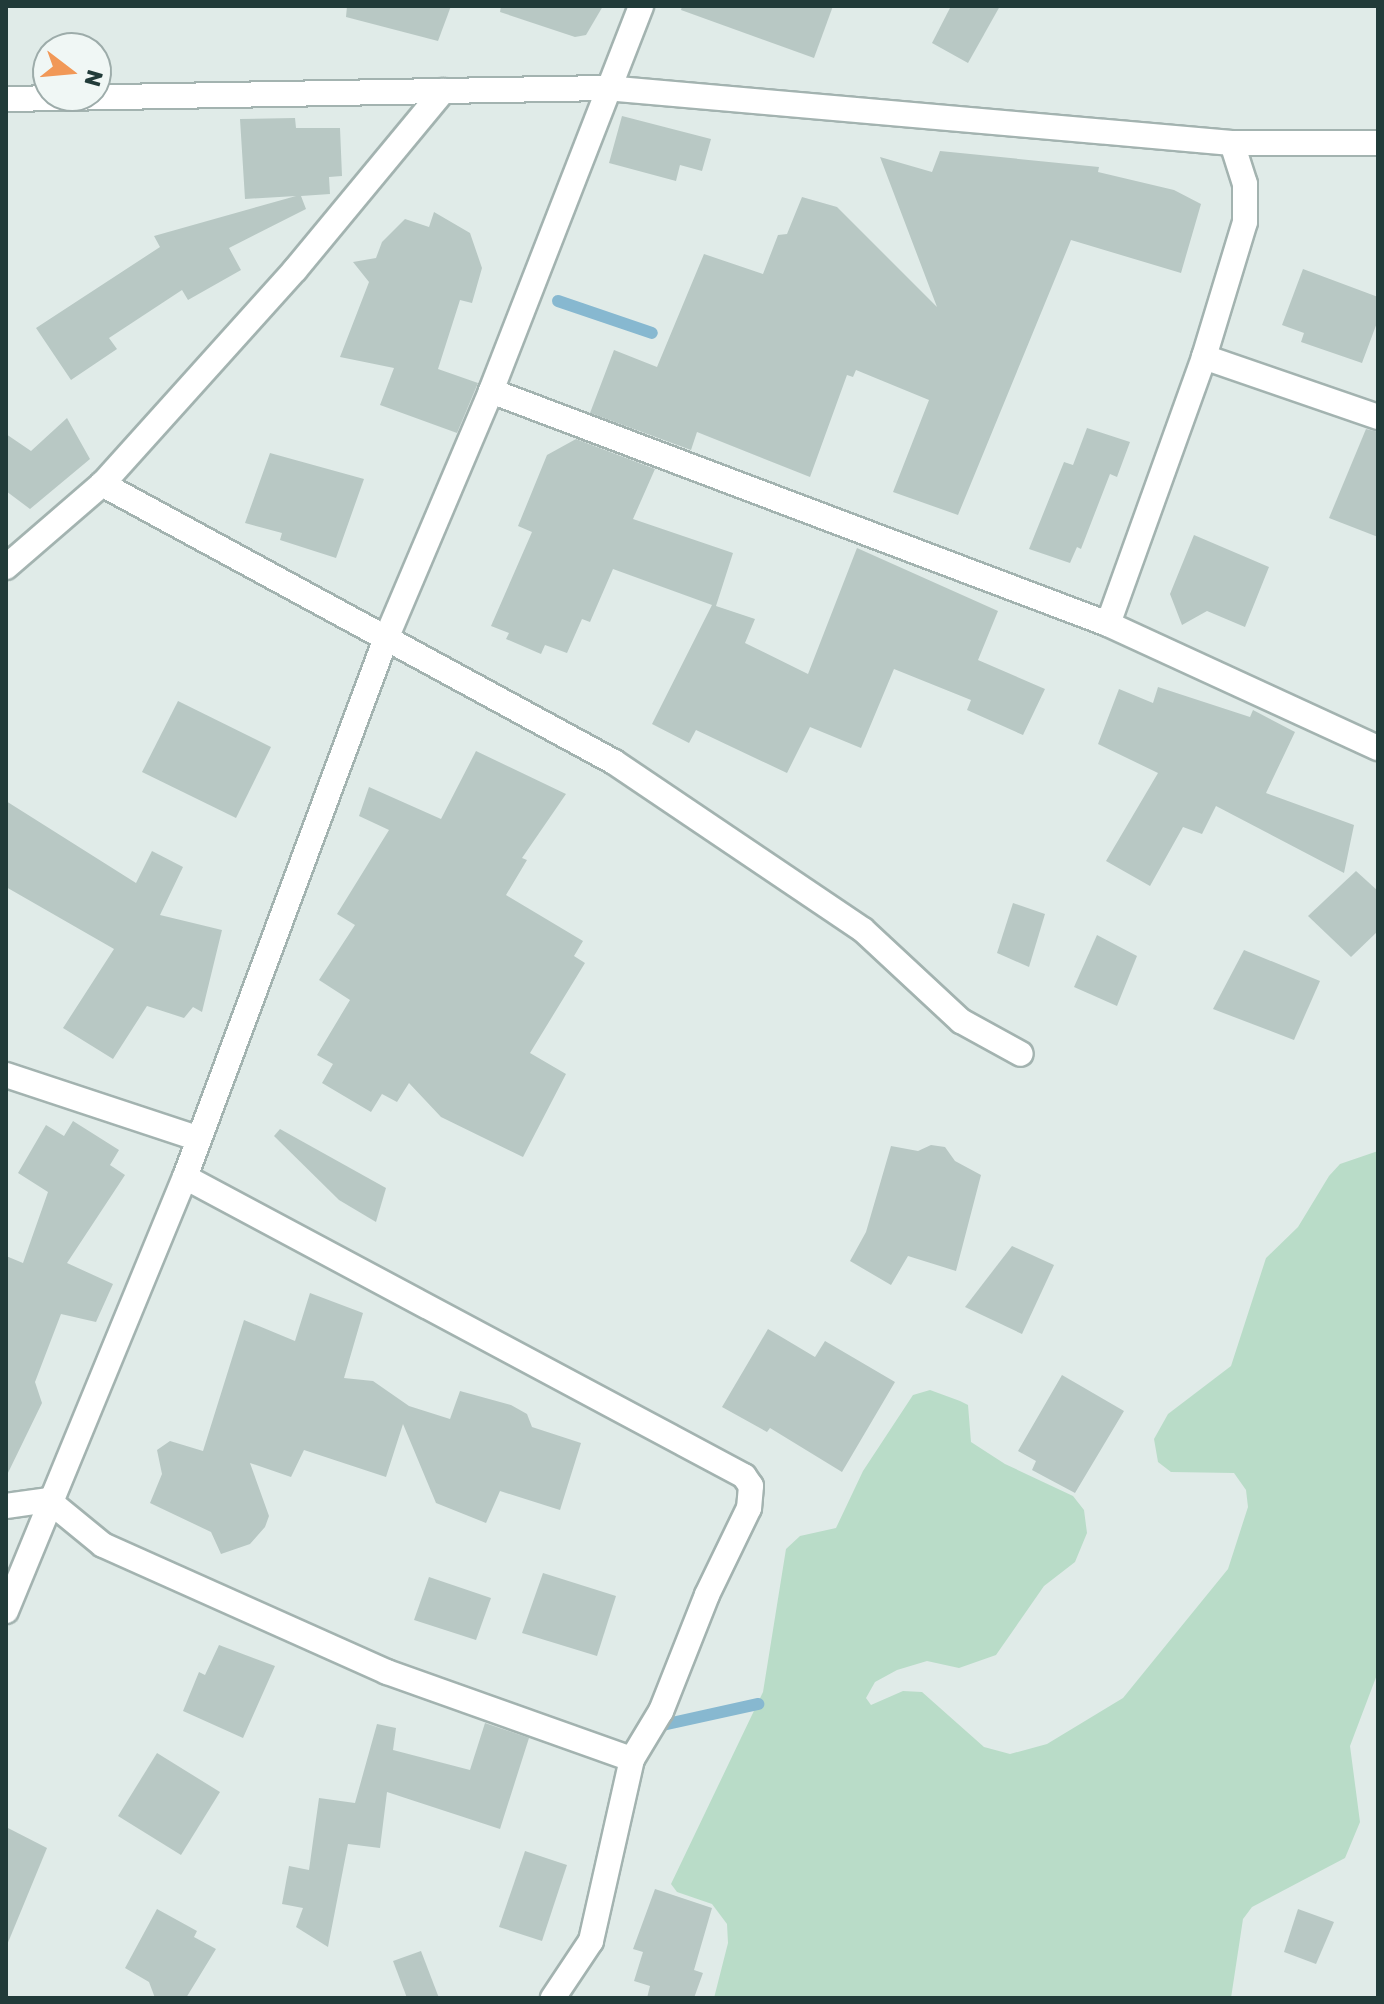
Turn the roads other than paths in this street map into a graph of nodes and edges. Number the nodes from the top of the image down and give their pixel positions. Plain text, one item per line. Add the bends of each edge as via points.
1 (641, 6) edge
2 (606, 88) junction
3 (443, 91) junction
4 (6, 99) edge
5 (1232, 143) junction
6 (1378, 143) edge
7 (1204, 357) junction
8 (491, 391) junction
9 (1378, 417) edge
10 (102, 484) junction
11 (6, 567) edge
12 (1108, 624) junction
13 (385, 641) junction
14 (1378, 748) edge
15 (1021, 1054) dead end
16 (6, 1075) edge
17 (199, 1139) junction
18 (185, 1177) junction
19 (48, 1500) junction
20 (6, 1506) edge
21 (6, 1611) edge
22 (632, 1759) junction
23 (553, 1998) edge

1 - 2 street
2 - 3 street
2 - 5 street
2 - 8 street
3 - 4 street
3 - 10 street via 295,270
5 - 6 street
5 - 7 street via 1245,184 1245,222
7 - 9 street
7 - 12 street
8 - 12 street
8 - 13 street
10 - 11 street
10 - 13 street
12 - 14 street
13 - 15 street via 614,762 863,930 961,1021
13 - 17 street
16 - 17 street
17 - 18 street
18 - 19 street
18 - 22 street via 744,1476 751,1486 749,1508 661,1711
19 - 20 street
19 - 21 street
19 - 22 street via 103,1545 387,1672
22 - 23 street via 591,1941

